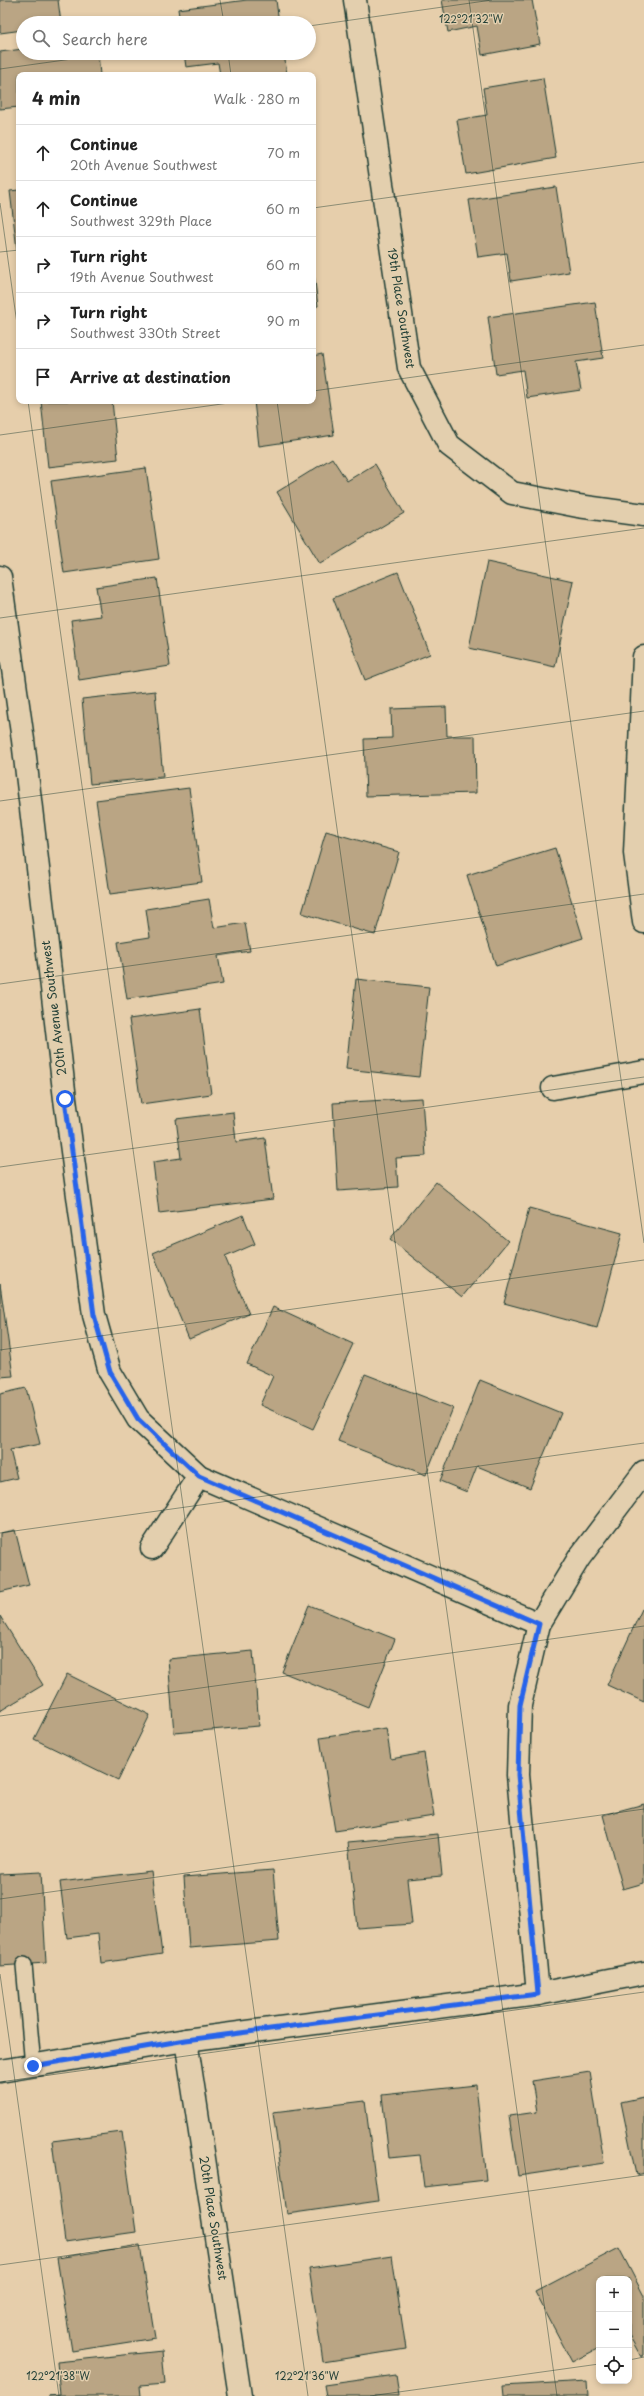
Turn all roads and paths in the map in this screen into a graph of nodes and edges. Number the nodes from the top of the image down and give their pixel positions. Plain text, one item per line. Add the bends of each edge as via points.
1 (355, 0) edge
2 (644, 515) edge
3 (0, 577) edge
4 (644, 658) edge
5 (644, 922) edge
6 (644, 1072) edge
7 (553, 1088) dead end
8 (644, 1472) edge
9 (199, 1476) junction
10 (152, 1548) dead end
11 (539, 1624) junction
12 (24, 1965) dead end
13 (644, 1973) edge
14 (538, 1994) junction
15 (186, 2040) junction
16 (33, 2066) junction
17 (0, 2071) edge
18 (240, 2396) edge

1 - 2 street, 19th Place Southwest via 409,368 449,445 512,493
3 - 9 street, 20th Avenue Southwest via 24,740 65,1099 94,1315 110,1372 138,1419
4 - 5 street via 635,853
6 - 7 street
8 - 11 street via 578,1558
9 - 10 street
9 - 11 street, 20th Avenue Southwest
11 - 14 street via 520,1705 518,1775
12 - 16 lane
13 - 14 street
14 - 15 street
15 - 16 street
15 - 18 street, 20th Place Southwest
16 - 17 street

